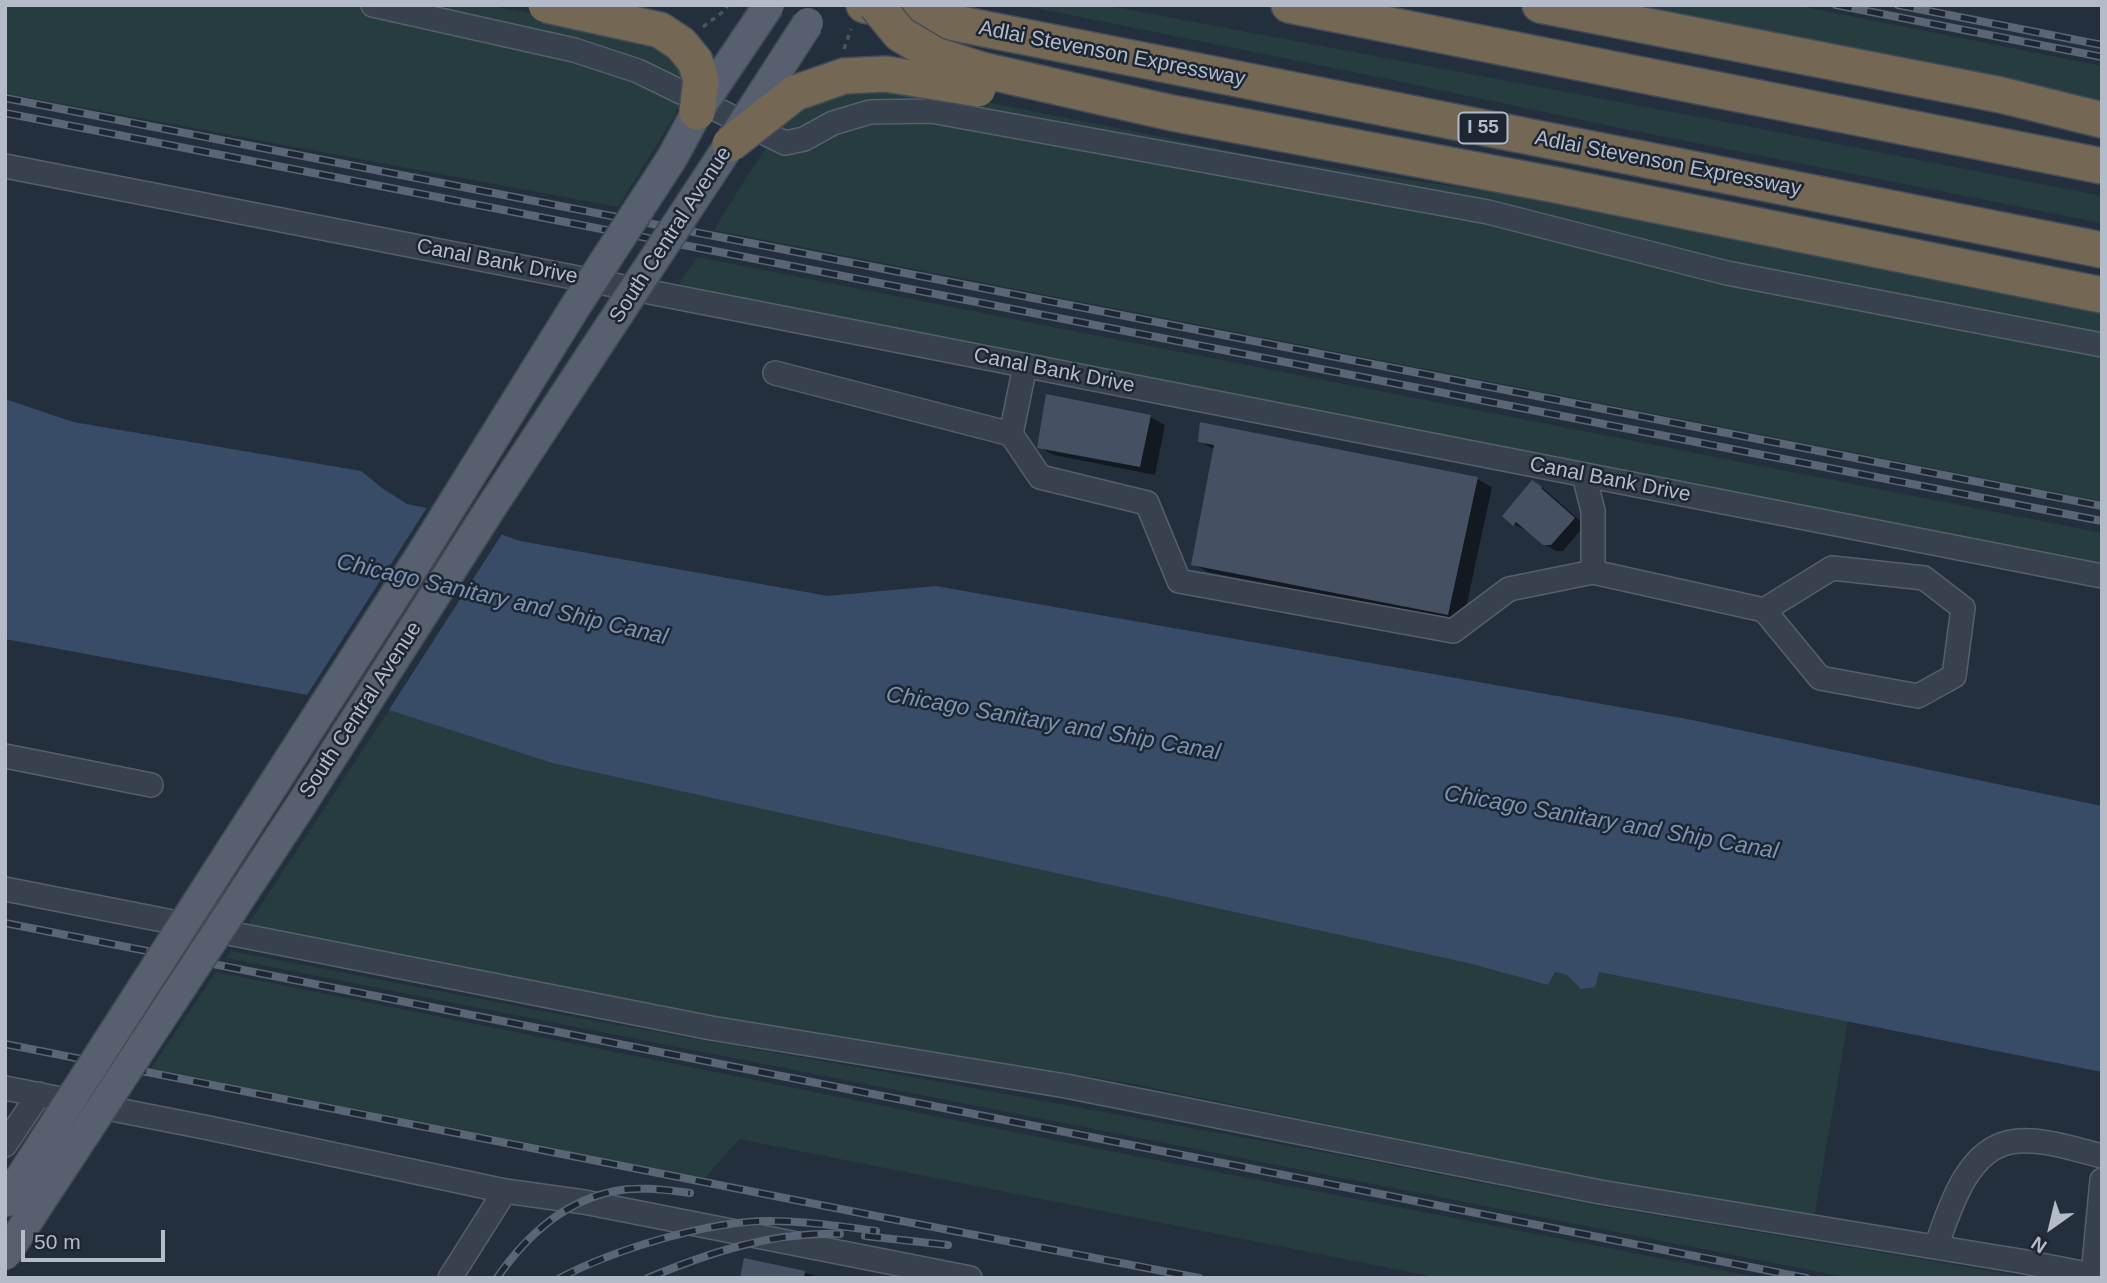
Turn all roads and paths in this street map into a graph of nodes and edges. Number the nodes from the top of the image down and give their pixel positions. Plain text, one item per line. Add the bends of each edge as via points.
1 (373, 5) edge
2 (546, 5) edge
3 (728, 5) edge
4 (769, 5) edge
5 (876, 5) edge
6 (1289, 5) edge
7 (1540, 5) edge
8 (807, 14) edge
9 (857, 17) edge
10 (703, 27) dead end
11 (841, 58) dead end
12 (980, 80) junction
13 (697, 112) junction
14 (2102, 120) edge
15 (730, 144) junction
16 (5, 166) edge
17 (2102, 166) edge
18 (2102, 250) edge
19 (2102, 295) edge
20 (2102, 345) edge
21 (1025, 366) junction
22 (775, 373) dead end
23 (1011, 435) junction
24 (1584, 475) junction
25 (1593, 572) junction
26 (2102, 576) edge
27 (1764, 610) junction
28 (5, 757) edge
29 (151, 785) dead end
30 (5, 890) edge
31 (5, 1088) edge
32 (39, 1094) junction
33 (5, 1145) edge
34 (2102, 1156) edge
35 (2102, 1180) edge
36 (505, 1191) junction
37 (5, 1202) edge
38 (1936, 1247) junction
39 (5, 1255) edge
40 (2097, 1276) edge
41 (450, 1278) edge
42 (970, 1278) edge

1 - 20 lane via 573,50 638,71 785,142 870,112 931,111 1488,212 1727,273
2 - 13 highway, bridge via 660,30 681,44 695,61 701,80
3 - 10 path
4 - 13 main road, South Central Avenue, bridge
5 - 12 highway, bridge via 900,34
6 - 17 highway
7 - 14 highway via 2001,95
8 - 15 main road, South Central Avenue, bridge
9 - 11 path
9 - 18 highway, Adlai Stevenson Expressway / I 55
12 - 15 highway, bridge via 844,76 795,93
12 - 19 highway via 1556,185
13 - 37 main road, South Central Avenue, bridge via 421,555
15 - 39 main road, South Central Avenue, bridge
16 - 21 lane, Canal Bank Drive
21 - 23 lane
21 - 24 lane, Canal Bank Drive
22 - 23 lane
23 - 25 lane via 1040,477 1147,503 1179,580 1453,631 1509,589
24 - 25 lane via 1593,511
24 - 26 lane, Canal Bank Drive
25 - 27 lane
27 - 27 lane via 1832,568 1924,578 1963,608 1954,676 1918,696 1820,678
28 - 29 lane
30 - 38 lane via 712,1028 1066,1086 1601,1192
31 - 32 lane
32 - 33 lane
32 - 36 lane
34 - 38 lane via 2036,1142 2011,1142 1993,1149 1961,1183
35 - 40 lane
36 - 41 lane
36 - 42 lane via 584,1202
38 - 40 lane

